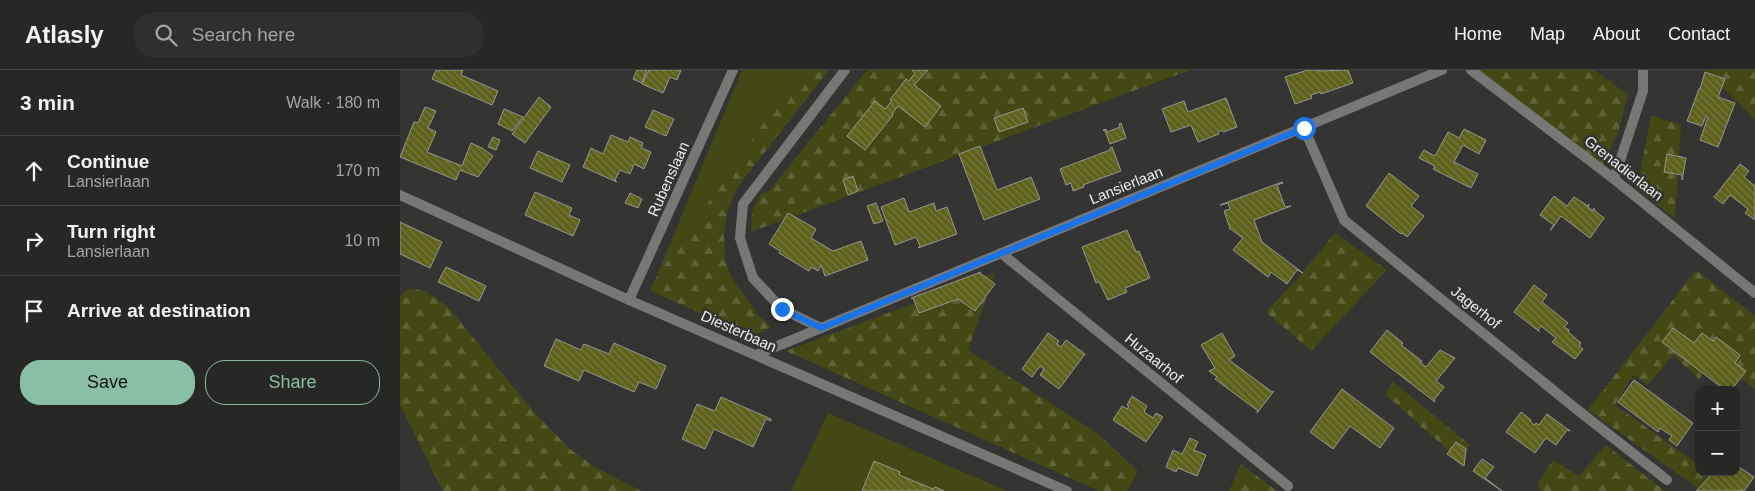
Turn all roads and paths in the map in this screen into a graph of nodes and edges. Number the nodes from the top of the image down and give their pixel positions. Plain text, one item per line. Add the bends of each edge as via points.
1 (733, 70) edge
2 (845, 70) edge
3 (1442, 70) edge
4 (1471, 70) edge
5 (1643, 70) edge
6 (1304, 128) junction
7 (1614, 179) junction
8 (400, 195) edge
9 (1001, 253) junction
10 (1755, 293) edge
11 (629, 300) junction
12 (821, 328) junction
13 (756, 355) junction
14 (1668, 480) dead end
15 (1288, 486) dead end
16 (1067, 491) edge

1 - 11 street, Rubenslaan
2 - 12 street via 743,204 740,238 752,278 782,309
3 - 6 street, Lansierlaan
4 - 7 street, Grenadierlaan
5 - 7 street via 1644,91
6 - 9 street, Lansierlaan
6 - 14 street, Jagerhof via 1344,220
7 - 10 street, Grenadierlaan
8 - 11 street, Diesterbaan
9 - 12 street, Lansierlaan
9 - 15 street, Huzaarhof
11 - 13 street, Diesterbaan
12 - 13 street, Lansierlaan
13 - 16 street, Diesterbaan

